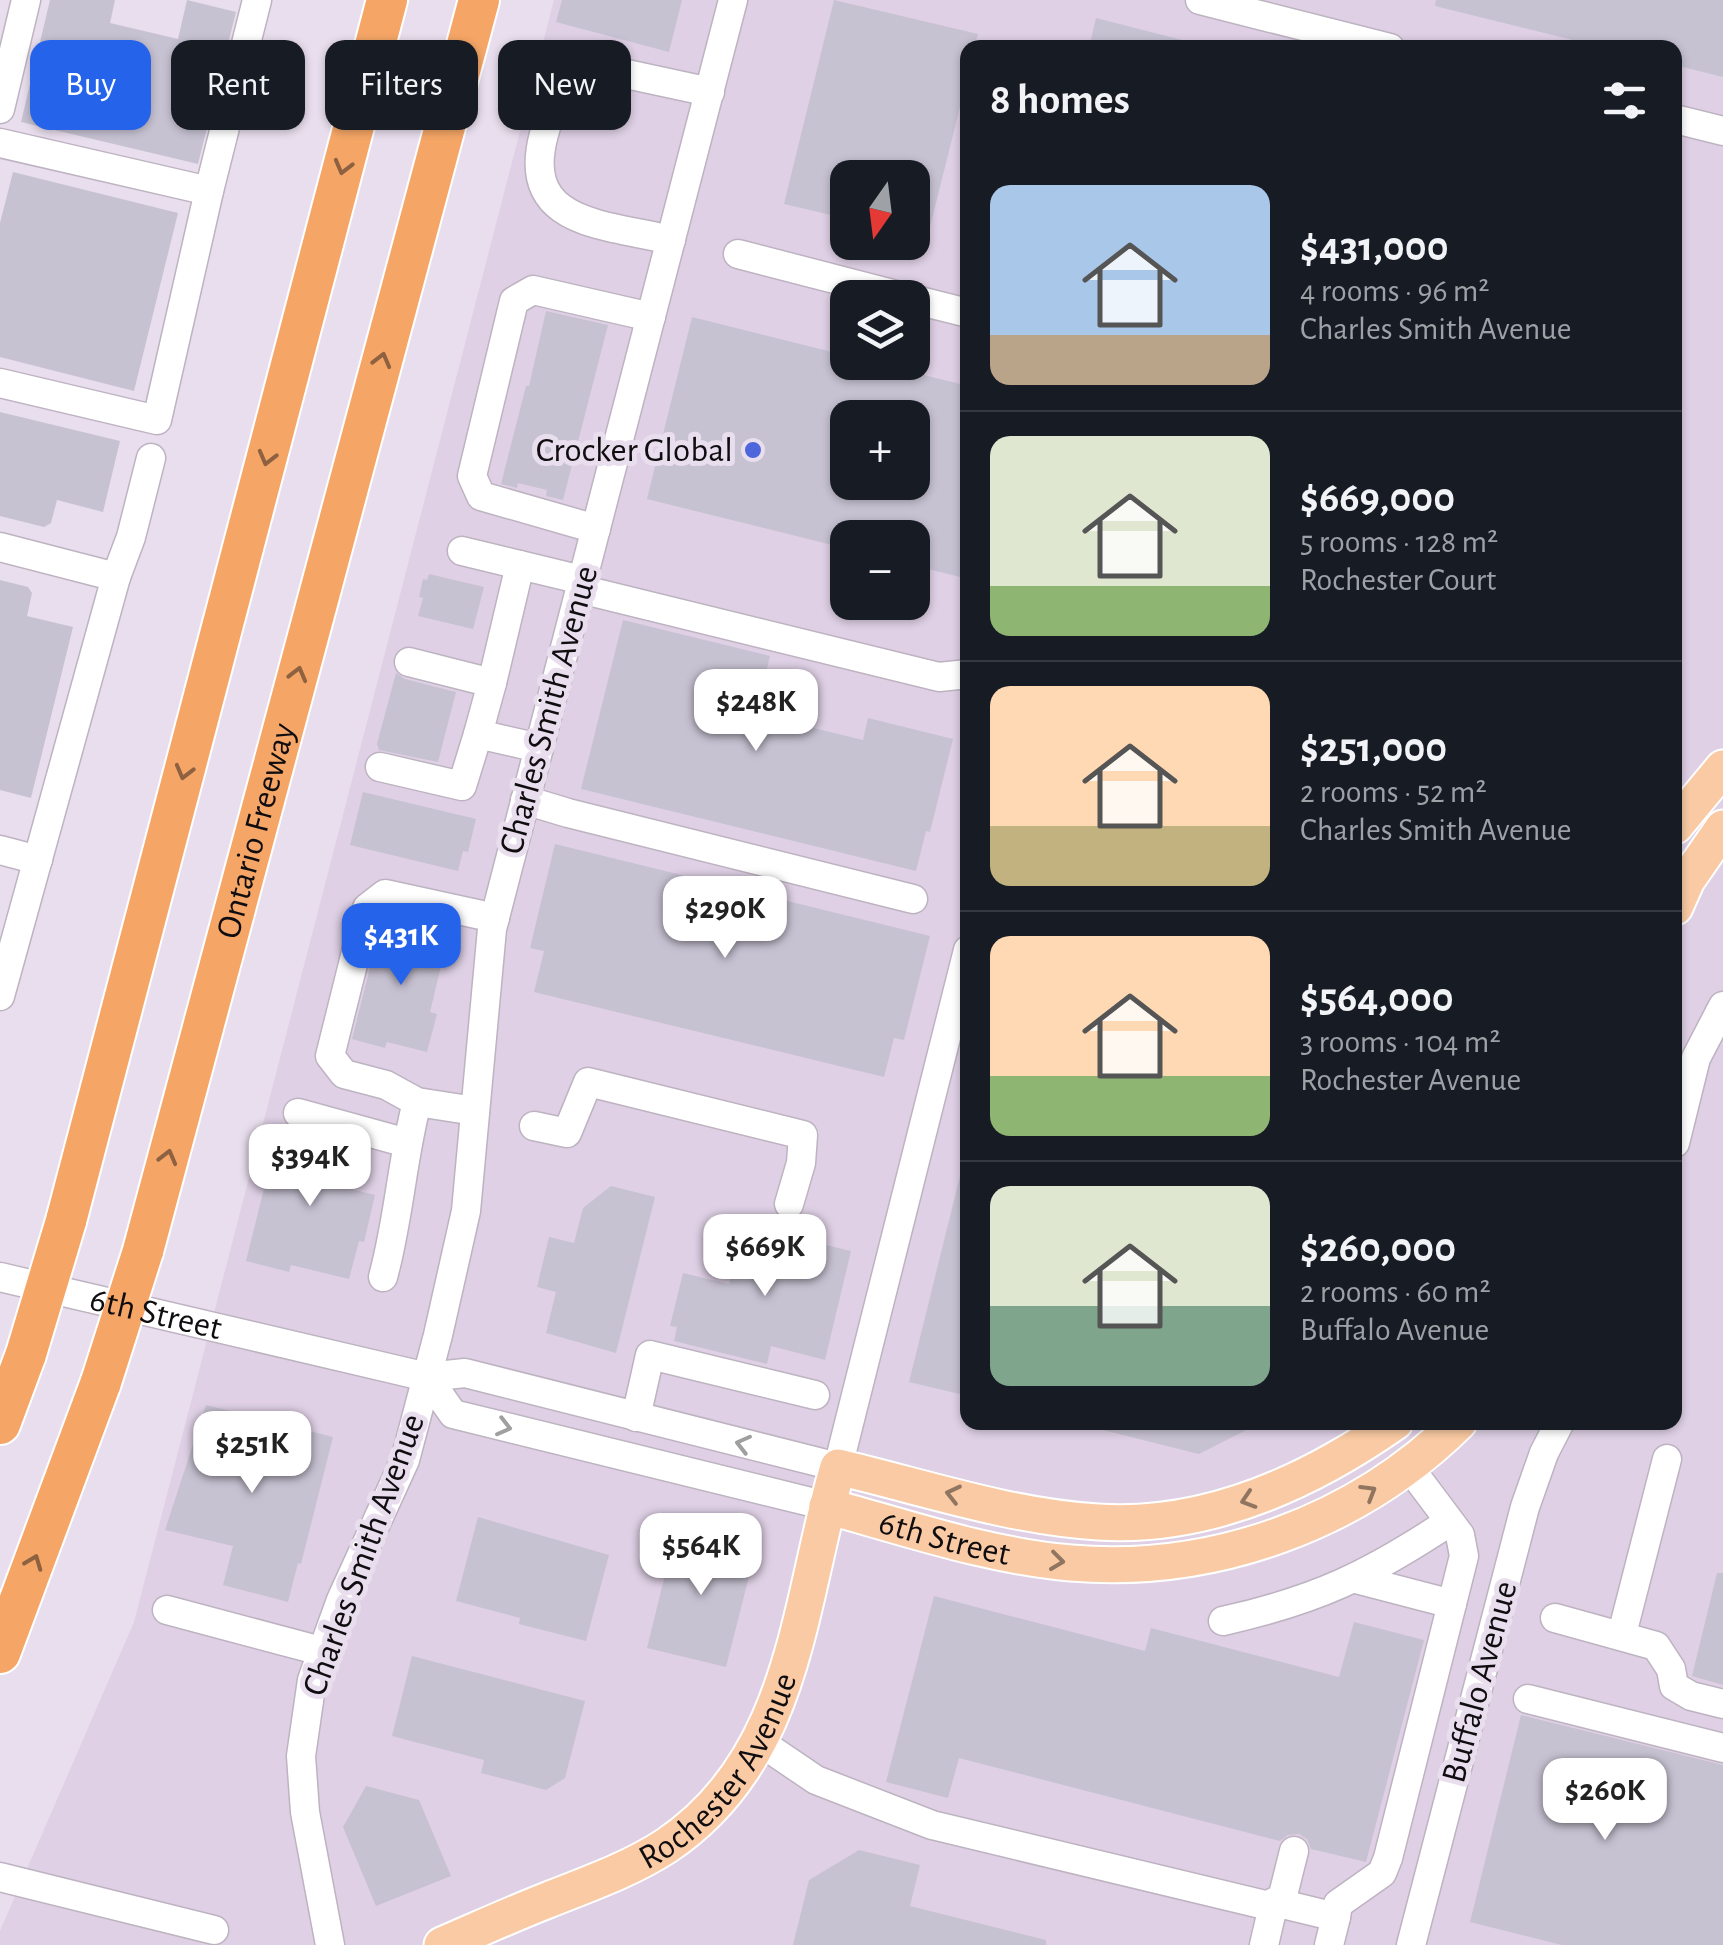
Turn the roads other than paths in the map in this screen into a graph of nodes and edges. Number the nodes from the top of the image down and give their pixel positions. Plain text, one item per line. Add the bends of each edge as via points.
1 (26, 0) edge
2 (257, 0) edge
3 (387, 0) edge
4 (479, 0) edge
5 (734, 0) edge
6 (1200, 0) edge
7 (1358, 40) edge
8 (710, 92) junction
9 (0, 108) edge
10 (1682, 121) edge
11 (1723, 132) edge
12 (0, 143) edge
13 (209, 191) junction
14 (671, 240) junction
15 (738, 254) dead end
16 (840, 280) edge
17 (930, 303) edge
18 (960, 311) edge
19 (651, 317) junction
20 (0, 383) edge
21 (151, 458) dead end
22 (596, 529) junction
23 (0, 548) edge
24 (462, 551) dead end
25 (520, 566) junction
26 (116, 577) junction
27 (581, 584) junction
28 (409, 662) dead end
29 (960, 675) edge
30 (492, 682) junction
31 (478, 734) junction
32 (538, 748) junction
33 (380, 767) dead end
34 (1723, 768) edge
35 (525, 800) junction
36 (1682, 818) edge
37 (1723, 828) edge
38 (0, 850) edge
39 (38, 860) junction
40 (1682, 891) edge
41 (914, 898) dead end
42 (495, 918) junction
43 (960, 982) edge
44 (0, 996) edge
45 (1723, 1006) edge
46 (417, 1102) junction
47 (475, 1110) junction
48 (298, 1112) dead end
49 (1682, 1114) edge
50 (534, 1126) dead end
51 (407, 1143) junction
52 (789, 1204) dead end
53 (384, 1276) dead end
54 (0, 1277) edge
55 (427, 1377) junction
56 (815, 1395) dead end
57 (636, 1417) junction
58 (0, 1424) edge
59 (1382, 1430) edge
60 (1451, 1430) edge
61 (1556, 1430) edge
62 (1666, 1459) dead end
63 (838, 1467) junction
64 (1408, 1468) junction
65 (827, 1506) junction
66 (1449, 1522) junction
67 (1356, 1579) junction
68 (1452, 1604) junction
69 (167, 1610) dead end
70 (1556, 1618) dead end
71 (1222, 1621) dead end
72 (1622, 1634) junction
73 (321, 1651) junction
74 (0, 1654) edge
75 (1528, 1699) dead end
76 (1723, 1704) edge
77 (760, 1742) junction
78 (1723, 1748) edge
79 (1294, 1851) dead end
80 (0, 1876) edge
81 (1277, 1905) junction
82 (1336, 1916) junction
83 (214, 1930) dead end
84 (330, 1945) edge
85 (442, 1945) edge
86 (1264, 1945) edge
87 (1329, 1945) edge
88 (1411, 1945) edge

1 - 9 street
2 - 13 street
3 -> 58 highway, bridge via 66,1221
74 -> 4 highway, Ontario Freeway, bridge via 143,1252
5 - 8 street, Charles Smith Avenue
6 - 7 street
8 - 14 street, Charles Smith Avenue
8 - 14 street via 594,66 574,71 556,93 540,148 544,192 569,215
10 - 11 street
12 - 13 street
13 - 20 street via 157,420
14 - 19 street, Charles Smith Avenue
15 - 16 street
17 - 18 street
19 - 22 street, Charles Smith Avenue
19 - 22 street via 532,290 514,300 472,476 480,496
21 - 26 street
22 - 27 street, Charles Smith Avenue
23 - 26 street
24 - 25 street
25 - 27 street
25 - 30 street
26 - 39 street
27 - 29 street via 939,677
27 - 32 street, Charles Smith Avenue
28 - 30 street
30 - 31 street
31 - 32 street
31 - 33 street via 462,786
32 - 35 street, Charles Smith Avenue
34 - 36 main road
35 - 41 street
35 - 42 street, Charles Smith Avenue
37 - 40 main road
38 - 39 street
39 - 44 street
42 - 46 street via 384,894 366,908 330,1056 344,1074
42 - 47 street, Charles Smith Avenue
43 - 63 street
45 - 49 street via 1696,1058
46 - 47 street
46 - 51 street
47 - 55 street, Charles Smith Avenue via 466,1211
48 - 51 street
50 - 52 street via 567,1133 588,1082 803,1135
51 - 53 street
54 - 55 street, 6th Street
55 - 57 street, 6th Street via 466,1373
55 -> 65 street, 6th Street via 453,1414
55 - 73 street, Charles Smith Avenue via 396,1485
56 - 57 street via 650,1355
63 -> 57 street, 6th Street
59 -> 63 main road, 6th Street via 1299,1482 1238,1504 1152,1521 1038,1515
60 - 64 main road, 6th Street
61 - 88 street, Buffalo Avenue via 1526,1506
62 - 72 street
63 - 65 main road, Rochester Avenue
65 -> 64 main road, 6th Street via 1018,1556 1156,1563 1292,1531
64 - 66 street
65 - 77 main road, Rochester Avenue via 790,1664
66 - 67 street
66 - 68 street via 1464,1556
67 - 68 street
67 - 71 street
68 - 82 street via 1388,1858 1382,1872 1338,1904
69 - 73 street
70 - 72 street
72 - 76 street via 1656,1646 1674,1686
73 - 84 street, Charles Smith Avenue via 301,1756
75 - 78 street
77 - 81 street via 816,1780 932,1825
77 - 85 main road, Rochester Avenue via 736,1782 664,1847
79 - 81 street
80 - 83 street
81 - 82 street
81 - 86 street
82 - 87 street

